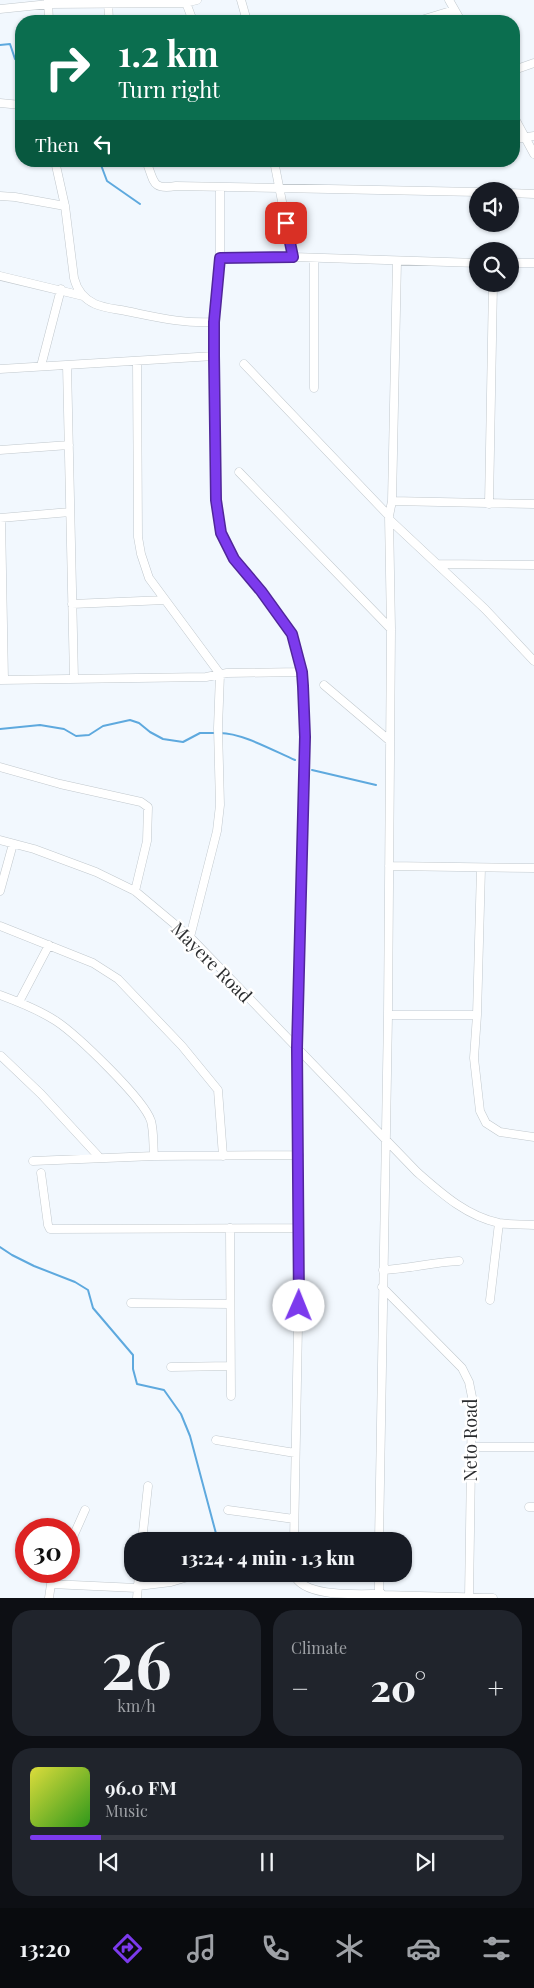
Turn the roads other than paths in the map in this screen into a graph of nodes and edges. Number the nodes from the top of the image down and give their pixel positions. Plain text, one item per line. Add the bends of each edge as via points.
1 (197, 0) edge
2 (242, 0) edge
3 (449, 0) edge
4 (185, 1) edge
5 (49, 2) edge
6 (108, 2) edge
7 (0, 9) edge
8 (454, 10) junction
9 (49, 15) edge
10 (109, 15) edge
11 (191, 15) edge
12 (246, 15) edge
13 (438, 15) edge
14 (457, 15) edge
15 (534, 63) edge
16 (520, 68) edge
17 (0, 103) edge
18 (15, 104) edge
19 (520, 128) edge
20 (534, 136) edge
21 (520, 138) edge
22 (525, 138) junction
23 (534, 154) edge
24 (56, 167) edge
25 (149, 167) edge
26 (275, 167) edge
27 (220, 187) junction
28 (279, 188) junction
29 (469, 192) edge
30 (519, 193) edge
31 (534, 194) edge
32 (0, 196) edge
33 (65, 206) junction
34 (293, 257) junction
35 (220, 258) junction
36 (314, 258) junction
37 (397, 261) junction
38 (469, 262) edge
39 (519, 263) edge
40 (534, 263) edge
41 (0, 277) edge
42 (76, 286) junction
43 (63, 290) junction
44 (493, 292) edge
45 (83, 296) junction
46 (214, 322) junction
47 (214, 356) junction
48 (137, 360) junction
49 (244, 364) dead end
50 (67, 365) junction
51 (41, 366) junction
52 (0, 369) edge
53 (314, 388) dead end
54 (69, 445) junction
55 (0, 450) edge
56 (239, 472) dead end
57 (392, 501) junction
58 (489, 504) junction
59 (534, 504) edge
60 (70, 512) junction
61 (1, 518) edge
62 (390, 519) junction
63 (438, 564) junction
64 (534, 564) edge
65 (165, 600) junction
66 (72, 604) junction
67 (391, 629) junction
68 (534, 661) edge
69 (302, 672) junction
70 (220, 674) junction
71 (74, 679) junction
72 (2, 680) edge
73 (324, 685) dead end
74 (390, 741) junction
75 (0, 768) edge
76 (0, 840) edge
77 (13, 844) junction
78 (389, 866) junction
79 (481, 868) junction
80 (534, 868) edge
81 (0, 891) edge
82 (135, 891) junction
83 (0, 926) edge
84 (190, 937) junction
85 (48, 945) junction
86 (0, 995) edge
87 (18, 1002) junction
88 (388, 1015) junction
89 (477, 1015) junction
90 (297, 1048) junction
91 (1, 1056) edge
92 (534, 1137) edge
93 (385, 1140) junction
94 (299, 1155) junction
95 (154, 1156) junction
96 (222, 1156) junction
97 (100, 1158) junction
98 (33, 1161) dead end
99 (41, 1173) dead end
100 (498, 1223) junction
101 (534, 1225) edge
102 (230, 1228) junction
103 (299, 1228) junction
104 (459, 1261) dead end
105 (383, 1270) junction
106 (382, 1287) junction
107 (490, 1300) dead end
108 (131, 1303) dead end
109 (230, 1304) junction
110 (230, 1366) junction
111 (171, 1367) dead end
112 (231, 1396) dead end
113 (216, 1440) dead end
114 (471, 1447) junction
115 (534, 1447) edge
116 (295, 1453) junction
117 (148, 1486) dead end
118 (85, 1510) dead end
119 (228, 1510) dead end
120 (294, 1519) junction
121 (80, 1521) edge
122 (143, 1532) edge
123 (294, 1532) edge
124 (379, 1532) edge
125 (138, 1582) edge
126 (171, 1582) edge
127 (298, 1582) edge
128 (379, 1582) edge
129 (51, 1584) joint
130 (138, 1587) junction
131 (379, 1590) junction
132 (344, 1596) edge
133 (49, 1598) edge
134 (137, 1598) edge
135 (468, 1598) edge
136 (492, 1598) edge

1 - 4 street
2 - 12 street
3 - 8 street
4 - 6 street
4 - 11 street
5 - 6 street
5 - 7 street
5 - 9 street
6 - 10 street
8 - 13 street
8 - 14 street
15 - 16 street
17 - 18 street
19 - 22 street
20 - 22 street
21 - 22 street
22 - 23 street
24 - 33 street
25 - 27 street via 159,187
26 - 28 street
27 - 28 street
27 - 35 street
28 - 29 street
28 - 34 street
30 - 31 street
32 - 33 street
33 - 42 street
34 - 35 street
34 - 36 street
35 - 46 street
36 - 37 street
36 - 53 street
37 - 38 street
37 - 57 street
39 - 40 street
41 - 43 street
42 - 43 street
42 - 45 street
43 - 45 street
43 - 51 street
44 - 58 street
45 - 46 street via 96,304 167,320 191,324
46 - 47 street
47 - 48 street
47 - 69 street via 216,500 221,533 234,559 292,634
48 - 50 street
48 - 65 street via 138,537 148,578
49 - 62 street
50 - 51 street
50 - 54 street
51 - 52 street
54 - 55 street
54 - 60 street
56 - 67 street
57 - 58 street
57 - 62 street
58 - 59 street
60 - 61 street
60 - 66 street
61 - 72 street
62 - 63 street
62 - 67 street
63 - 64 street
63 - 68 street
65 - 66 street
65 - 70 street
66 - 71 street
67 - 74 street
69 - 70 street
69 - 90 street via 305,737
70 - 71 street via 206,677
70 - 84 street via 220,805 217,831
71 - 72 street
73 - 74 street
74 - 78 street
75 - 82 street via 141,802 148,808 147,842
76 - 77 street, Mayere Road
77 - 81 street
77 - 82 street, Mayere Road via 96,872
78 - 79 street
78 - 88 street
79 - 80 street
79 - 89 street
82 - 84 street, Mayere Road
83 - 85 street
84 - 90 street, Mayere Road
85 - 87 street
85 - 96 street via 93,963 118,979 214,1084 218,1090
86 - 87 street
87 - 95 street via 56,1021 80,1040 140,1102 151,1122
88 - 89 street
88 - 93 street
89 - 92 street via 474,1058 480,1111 486,1123 500,1132
90 - 93 street, Mayere Road
90 - 94 street
91 - 97 street
93 - 100 street, Mayere Road via 416,1172 464,1210
93 - 105 street
94 - 96 street
94 - 103 street
95 - 96 street
95 - 97 street
97 - 98 street
99 - 102 street via 50,1230
100 - 101 street, Mayere Road
100 - 107 street
102 - 103 street
102 - 109 street
103 - 116 street
104 - 105 street
105 - 106 street
106 - 114 street, Neto Road via 462,1368 472,1397
106 - 124 street
108 - 109 street
109 - 110 street
110 - 111 street
110 - 112 street
113 - 116 street
114 - 115 street
114 - 135 street, Neto Road
116 - 120 street
117 - 122 street
118 - 121 street
119 - 120 street
120 - 123 street
125 - 130 street
126 - 130 street
127 - 132 street via 312,1590
128 - 131 street
129 - 130 street
129 - 133 street
130 - 134 street
131 - 132 street
131 - 135 street
135 - 136 street

